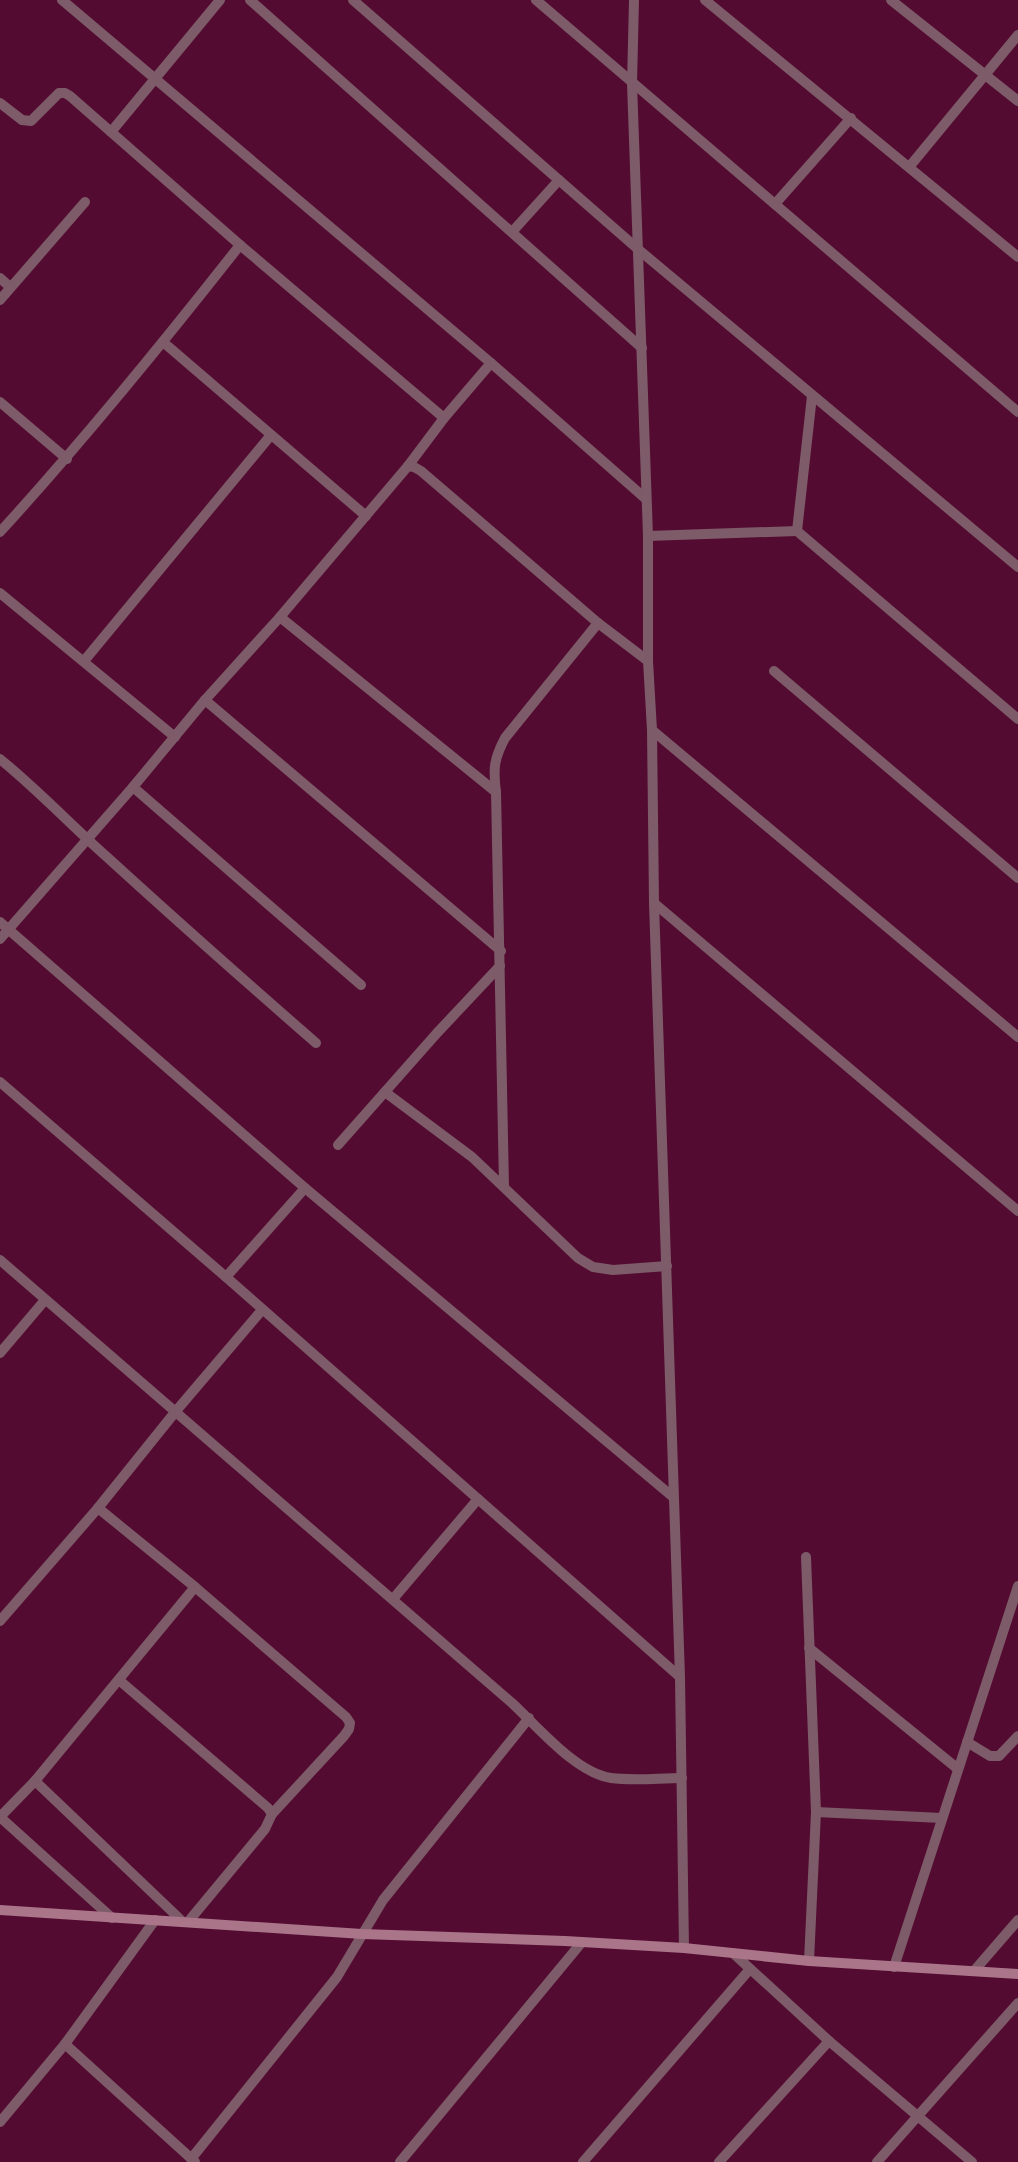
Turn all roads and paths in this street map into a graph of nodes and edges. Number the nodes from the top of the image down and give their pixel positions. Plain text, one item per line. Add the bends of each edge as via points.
1 (62, 0) edge
2 (220, 0) edge
3 (250, 0) edge
4 (353, 0) edge
5 (536, 0) edge
6 (634, 0) edge
7 (705, 0) edge
8 (891, 0) edge
9 (1018, 35) edge
10 (985, 75) junction
11 (155, 79) junction
12 (632, 83) junction
13 (1018, 101) edge
14 (0, 103) edge
15 (851, 118) junction
16 (111, 132) junction
17 (910, 166) junction
18 (559, 180) junction
19 (85, 202) dead end
20 (775, 204) junction
21 (512, 232) junction
22 (240, 245) junction
23 (639, 250) junction
24 (1018, 257) edge
25 (0, 278) edge
26 (10, 287) junction
27 (0, 300) edge
28 (163, 342) junction
29 (642, 348) junction
30 (491, 363) junction
31 (812, 396) junction
32 (0, 402) edge
33 (1018, 412) edge
34 (444, 418) junction
35 (271, 435) junction
36 (67, 459) junction
37 (408, 466) junction
38 (646, 499) junction
39 (366, 516) junction
40 (797, 531) junction
41 (0, 532) edge
42 (648, 536) junction
43 (1018, 567) edge
44 (0, 592) edge
45 (280, 617) junction
46 (598, 623) junction
47 (648, 660) junction
48 (84, 661) junction
49 (774, 671) dead end
50 (205, 700) junction
51 (1018, 719) edge
52 (652, 730) junction
53 (175, 737) junction
54 (0, 759) edge
55 (133, 787) junction
56 (496, 792) junction
57 (88, 839) junction
58 (1018, 878) edge
59 (654, 903) junction
60 (0, 922) edge
61 (8, 929) junction
62 (0, 938) edge
63 (500, 951) junction
64 (500, 966) junction
65 (361, 984) dead end
66 (1018, 1037) edge
67 (316, 1043) dead end
68 (0, 1082) edge
69 (385, 1092) junction
70 (338, 1145) dead end
71 (504, 1186) junction
72 (305, 1188) junction
73 (1018, 1211) edge
74 (0, 1260) edge
75 (667, 1266) junction
76 (226, 1277) junction
77 (45, 1300) junction
78 (262, 1310) junction
79 (0, 1353) edge
80 (176, 1410) junction
81 (673, 1497) junction
82 (478, 1500) junction
83 (98, 1508) junction
84 (806, 1557) dead end
85 (1018, 1586) edge
86 (195, 1587) junction
87 (393, 1599) junction
88 (0, 1621) edge
89 (809, 1648) junction
90 (680, 1677) junction
91 (119, 1680) junction
92 (529, 1718) junction
93 (1018, 1736) edge
94 (967, 1742) junction
95 (958, 1769) junction
96 (682, 1778) junction
97 (34, 1781) junction
98 (816, 1812) junction
99 (272, 1814) junction
100 (942, 1818) junction
101 (1, 1910) edge
102 (112, 1918) junction
103 (155, 1920) junction
104 (1018, 1920) edge
105 (185, 1921) junction
106 (362, 1934) junction
107 (582, 1942) junction
108 (684, 1948) junction
109 (733, 1953) junction
110 (809, 1961) junction
111 (894, 1967) junction
112 (750, 1969) junction
113 (974, 1971) junction
114 (1018, 1974) edge
115 (1018, 2003) edge
116 (829, 2041) junction
117 (65, 2044) junction
118 (917, 2117) junction
119 (0, 2122) edge
120 (193, 2160) edge
121 (400, 2162) edge
122 (582, 2162) edge
123 (719, 2162) edge
124 (877, 2162) edge
125 (972, 2162) edge

1 - 11 street
2 - 11 street
3 - 21 street
4 - 18 street
5 - 12 street
6 - 12 street
7 - 15 street
8 - 10 street
9 - 10 street
10 - 13 street
10 - 17 street
11 - 16 street
11 - 30 street
12 - 20 street
12 - 23 street
14 - 16 street via 22,120 31,121 59,93 65,93
15 - 17 street
15 - 20 street
16 - 22 street
17 - 24 street
18 - 21 street
18 - 23 street
19 - 26 street
20 - 33 street
21 - 29 street
22 - 28 street
22 - 34 street
23 - 29 street
23 - 31 street
25 - 26 street
26 - 27 street
28 - 35 street
28 - 36 street
29 - 38 street
30 - 34 street
30 - 38 street
31 - 40 street
31 - 43 street
32 - 36 street
34 - 37 street
35 - 39 street
35 - 48 street
36 - 41 street
37 - 39 street
37 - 46 street via 420,471
38 - 42 street
39 - 45 street
40 - 42 street
40 - 51 street
42 - 47 street
44 - 48 street
45 - 50 street
45 - 56 street
46 - 47 street
46 - 56 street via 505,738 496,756 493,770
47 - 52 street
48 - 53 street
49 - 58 street
50 - 53 street
50 - 63 street
52 - 59 street
52 - 66 street
53 - 55 street
54 - 57 street
55 - 57 street
55 - 65 street
56 - 63 street
57 - 61 street
57 - 67 street
59 - 73 street
59 - 75 street
60 - 61 street
61 - 62 street
61 - 72 street
63 - 64 street
64 - 69 street
64 - 71 street
68 - 76 street
69 - 70 street
69 - 71 street via 472,1157
71 - 75 street via 578,1258 593,1267 613,1270
72 - 76 street
72 - 81 street
74 - 77 street
75 - 81 street
76 - 78 street
77 - 79 street
77 - 80 street
78 - 80 street
78 - 82 street
80 - 83 street
80 - 87 street
81 - 90 street
82 - 87 street
82 - 90 street
83 - 86 street
83 - 88 street
84 - 89 street
85 - 94 street
86 - 91 street
86 - 99 street via 350,1723 349,1730 344,1736
87 - 92 street
89 - 95 street
89 - 98 street
90 - 96 street
91 - 97 street
91 - 99 street
92 - 96 street via 573,1760 591,1772 611,1778
92 - 106 street via 382,1900
93 - 94 street via 998,1756 990,1756
94 - 95 street
95 - 100 street
96 - 108 street
97 - 102 street via 0,1817
97 - 105 street
98 - 100 street
98 - 110 street
99 - 105 street via 265,1829
100 - 111 street
101 - 102 street
102 - 103 street
103 - 105 street
103 - 117 street
104 - 113 street
105 - 106 street
106 - 107 street
106 - 120 street via 337,1977
107 - 108 street
107 - 121 street
108 - 109 street
109 - 110 street
109 - 112 street
110 - 111 street
111 - 113 street
112 - 116 street
112 - 122 street
113 - 114 street
115 - 118 street
116 - 118 street
116 - 123 street
117 - 119 street
117 - 120 street
118 - 124 street
118 - 125 street

